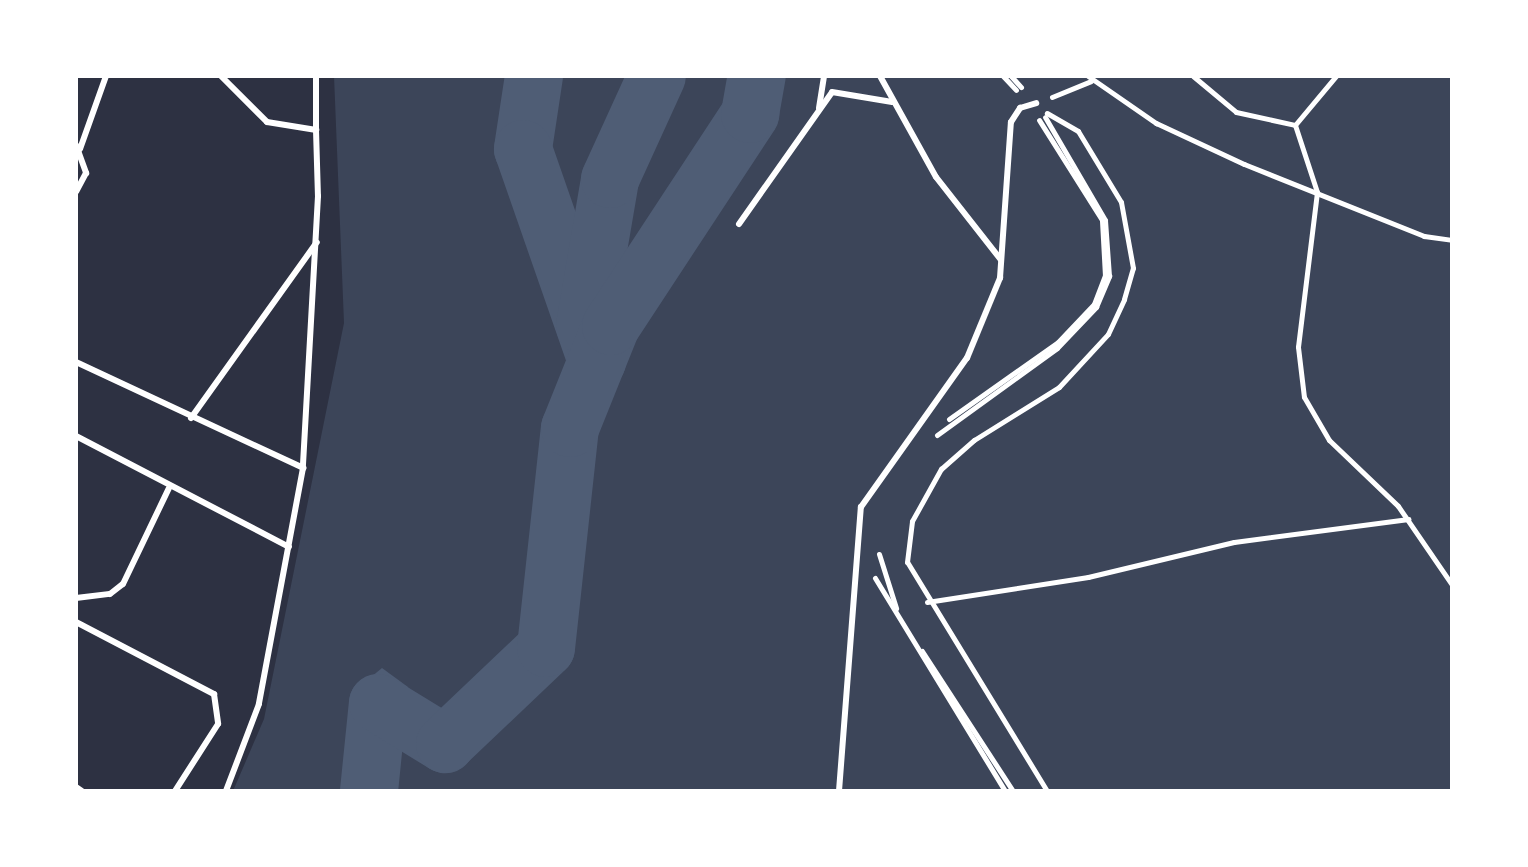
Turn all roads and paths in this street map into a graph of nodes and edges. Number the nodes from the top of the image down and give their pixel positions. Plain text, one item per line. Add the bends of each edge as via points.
1 (106, 76) edge
2 (221, 76) edge
3 (316, 76) edge
4 (824, 76) edge
5 (880, 76) edge
6 (1003, 76) edge
7 (1011, 76) edge
8 (1193, 76) edge
9 (1336, 76) edge
10 (1090, 78) edge
11 (892, 102) junction
12 (1035, 105) junction
13 (818, 112) junction
14 (1295, 125) junction
15 (316, 130) junction
16 (78, 147) edge
17 (76, 192) edge
18 (1317, 192) junction
19 (739, 224) dead end
20 (1452, 240) edge
21 (317, 241) junction
22 (1001, 260) junction
23 (76, 362) edge
24 (191, 418) junction
25 (76, 436) edge
26 (303, 468) junction
27 (169, 488) junction
28 (1409, 519) junction
29 (289, 547) junction
30 (1452, 585) edge
31 (76, 598) edge
32 (927, 602) junction
33 (76, 622) edge
34 (76, 787) edge
35 (82, 791) edge
36 (175, 791) edge
37 (226, 791) edge
38 (839, 791) edge
39 (1005, 791) edge
40 (1013, 791) edge
41 (1047, 791) edge

1 - 16 lane
2 - 15 lane via 229,92 267,122
3 - 15 lane
4 - 13 lane
5 - 11 lane
6 - 12 path
7 - 12 path
8 - 14 path via 1236,112
9 - 14 path
10 - 12 path
10 - 18 path via 1156,123
11 - 13 lane via 832,92
11 - 22 lane via 936,177
12 - 12 path via 1102,220 1105,276 1094,304 1058,342 928,439 1057,348 1096,307 1109,276 1105,220
12 - 22 lane via 1011,122
12 - 32 path via 1078,131 1102,166 1121,202 1133,268 1108,334 1088,359 941,469 912,521 907,562
13 - 19 lane
14 - 18 path
15 - 21 lane
16 - 17 lane via 86,173
18 - 20 path via 1424,236
18 - 28 path via 1298,347 1304,397 1329,440
21 - 24 lane
21 - 26 lane
22 - 38 lane via 967,358 861,507
23 - 24 lane
24 - 26 lane
25 - 27 lane
26 - 29 lane
27 - 29 lane
27 - 31 lane via 123,584 110,594
28 - 30 path
28 - 32 path via 1234,542 1088,577
29 - 37 lane via 259,704
32 - 41 path
33 - 36 lane via 214,694 218,724
34 - 35 lane
39 - 40 path via 874,577 875,548 881,577 903,621

